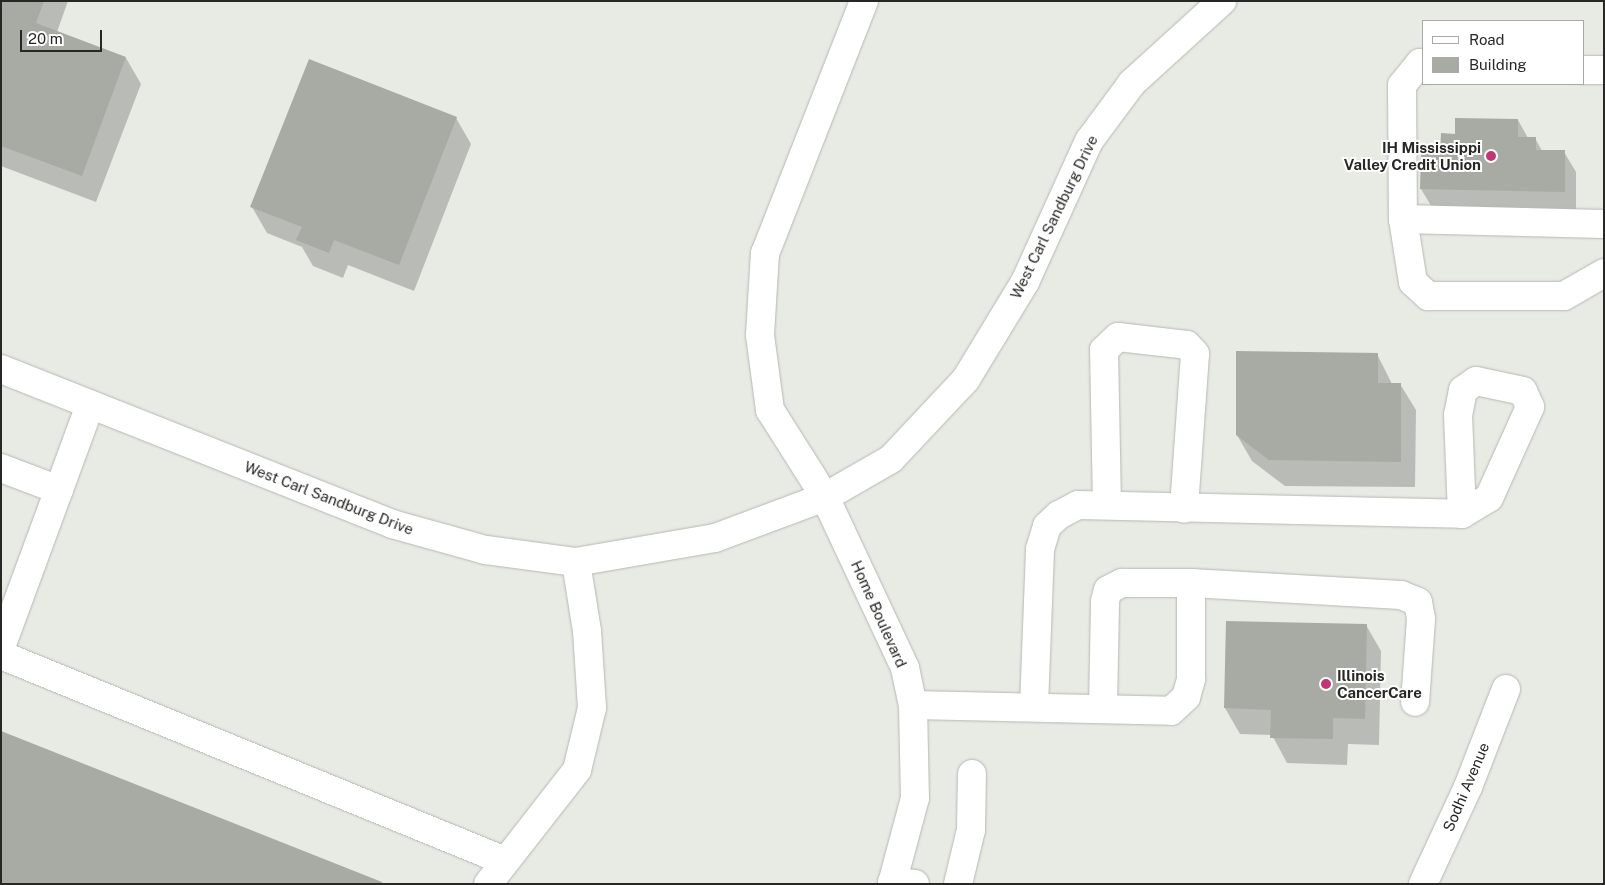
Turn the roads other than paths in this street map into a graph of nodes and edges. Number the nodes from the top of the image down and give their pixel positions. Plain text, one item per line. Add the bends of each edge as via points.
1 (864, 1) edge
2 (1222, 1) edge
3 (1422, 64) edge
4 (1585, 70) edge
5 (1604, 70) edge
6 (1403, 219) junction
7 (1604, 224) edge
8 (1604, 274) edge
9 (1, 369) edge
10 (90, 404) junction
11 (1, 468) edge
12 (59, 490) junction
13 (825, 497) junction
14 (1107, 505) junction
15 (1184, 509) junction
16 (1462, 514) dead end
17 (576, 562) junction
18 (1191, 583) junction
19 (1, 647) edge
20 (1, 655) edge
21 (1506, 689) dead end
22 (1414, 702) dead end
23 (913, 705) junction
24 (1034, 706) junction
25 (1102, 708) junction
26 (972, 774) dead end
27 (505, 862) junction
28 (900, 883) edge
29 (488, 884) edge
30 (958, 884) edge
31 (1423, 884) edge

1 - 13 street, Home Boulevard via 765,253 760,334 770,410
2 - 13 street, West Carl Sandburg Drive via 1132,83 1089,141 1025,282 966,379 891,459
3 - 6 street via 1402,86
4 - 5 street
6 - 7 street
6 - 8 street via 1413,282 1428,296 1564,296
9 - 10 street, West Carl Sandburg Drive
10 - 12 street
10 - 17 street, West Carl Sandburg Drive via 392,524 486,550
11 - 12 street
12 - 19 street
13 - 17 street, West Carl Sandburg Drive via 715,538
13 - 23 street, Home Boulevard via 905,668
14 - 15 street
14 - 15 street via 1104,350 1118,337 1187,345 1195,354
14 - 24 street via 1078,505 1058,515 1047,526 1040,549
15 - 16 street
17 - 27 street via 587,632 592,708 576,770
18 - 22 street via 1401,595 1418,602 1421,619
18 - 25 street via 1122,583 1108,590
18 - 25 street via 1191,679 1186,697 1171,710
20 - 27 street
21 - 31 street, Sodhi Avenue via 1468,787
23 - 24 street
23 - 28 street, Home Boulevard via 915,798
24 - 25 street
26 - 30 street via 971,830
27 - 29 street

